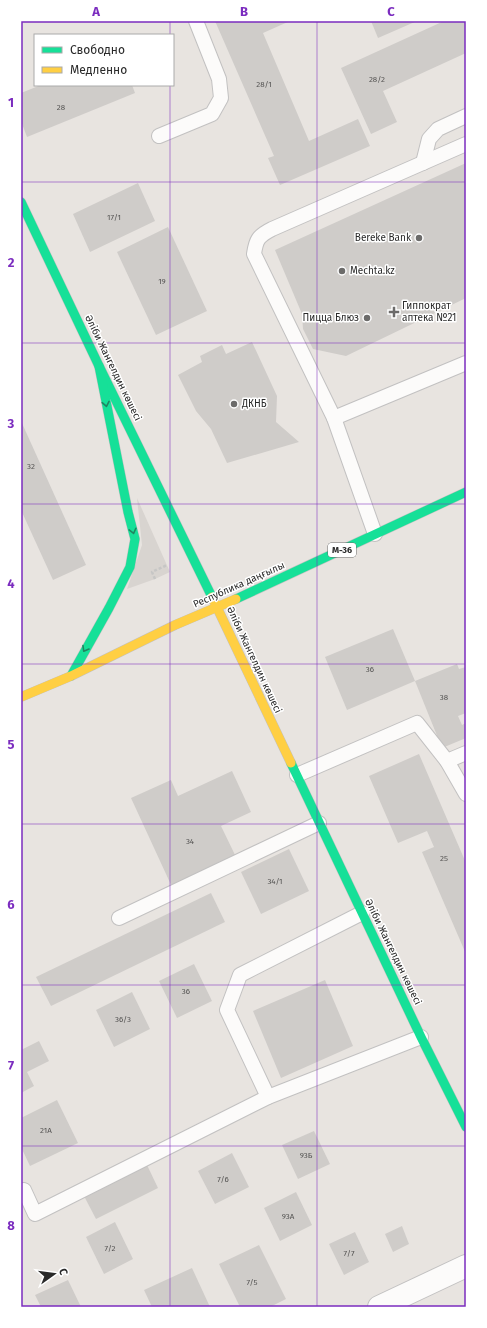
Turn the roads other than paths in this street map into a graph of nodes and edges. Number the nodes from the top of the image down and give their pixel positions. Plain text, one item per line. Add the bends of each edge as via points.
1 (196, 21) edge
2 (466, 116) edge
3 (159, 136) dead end
4 (466, 144) edge
5 (423, 163) junction
6 (23, 210) edge
7 (466, 362) edge
8 (99, 366) junction
9 (334, 418) junction
10 (466, 492) edge
11 (375, 534) junction
12 (217, 607) junction
13 (70, 676) junction
14 (21, 697) edge
15 (466, 754) edge
16 (447, 761) junction
17 (297, 776) junction
18 (466, 794) edge
19 (319, 823) junction
20 (362, 913) junction
21 (119, 918) dead end
22 (421, 1037) junction
23 (268, 1097) junction
24 (466, 1127) edge
25 (21, 1192) edge
26 (466, 1266) edge
27 (379, 1307) edge

1 - 3 lane via 219,79 221,98 212,114
2 - 5 lane via 438,129 429,139
4 - 5 lane
5 - 9 lane via 272,229 262,234 256,243 254,254
6 - 8 street, Әліби Жангелдин көшесі
7 - 9 lane
8 - 12 street, Әліби Жангелдин көшесі
8 -> 13 street via 135,539 130,567
9 - 11 lane
10 - 11 street, Республика даңғылы / M-36
11 - 12 street, Республика даңғылы / M-36
12 - 13 street, Республика даңғылы / M-36
12 - 17 street, Әліби Жангелдин көшесі
13 - 14 street, Республика даңғылы / M-36
15 - 16 lane
16 - 17 lane via 417,723
16 - 18 lane
17 - 19 street, Әліби Жангелдин көшесі
19 - 20 street, Әліби Жангелдин көшесі
19 - 21 lane
20 - 22 street, Әліби Жангелдин көшесі
20 - 23 lane via 240,975 227,1010
22 - 23 lane
22 - 24 street, Әліби Жангелдин көшесі
23 - 25 lane via 35,1214 24,1190
26 - 27 street

